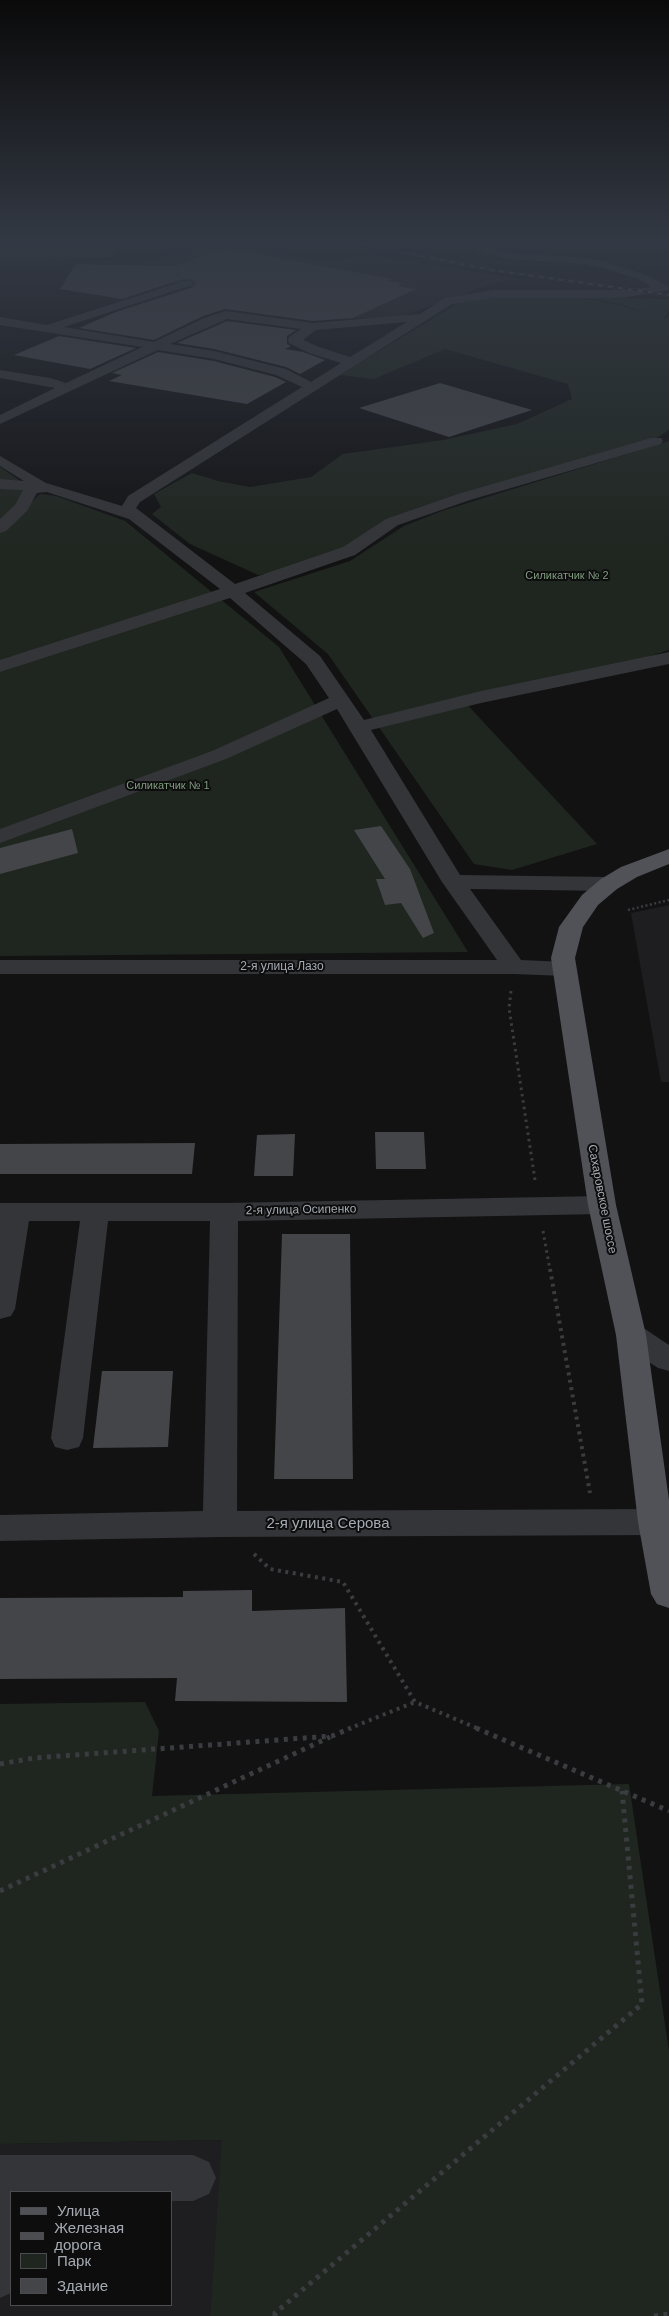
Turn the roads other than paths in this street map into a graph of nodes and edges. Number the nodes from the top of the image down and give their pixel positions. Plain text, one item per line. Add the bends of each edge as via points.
1 (151, 349) edge
2 (168, 349) edge
3 (312, 349) edge
4 (372, 349) edge
5 (352, 362) junction
6 (0, 374) edge
7 (312, 387) junction
8 (67, 388) junction
9 (0, 420) edge
10 (656, 441) dead end
11 (0, 460) edge
12 (0, 484) edge
13 (44, 487) junction
14 (135, 516) junction
15 (0, 528) edge
16 (234, 591) junction
17 (669, 658) edge
18 (0, 666) edge
19 (340, 700) junction
20 (359, 727) junction
21 (0, 836) edge
22 (669, 856) edge
23 (453, 882) junction
24 (609, 884) junction
25 (0, 967) edge
26 (514, 967) junction
27 (564, 969) junction
28 (602, 1205) junction
29 (8, 1212) edge
30 (95, 1212) junction
31 (224, 1212) junction
32 (0, 1309) edge
33 (631, 1335) junction
34 (669, 1360) edge
35 (67, 1438) dead end
36 (655, 1522) junction
37 (220, 1524) junction
38 (0, 1528) edge
39 (669, 1594) edge
40 (5, 2178) edge
41 (193, 2178) dead end
42 (0, 2274) edge

1 - 8 street
2 - 7 street via 250,363 296,378
3 - 5 street
4 - 5 street
5 - 7 street
6 - 8 street
7 - 14 street via 134,499 128,509
8 - 9 street
10 - 16 street via 464,497 392,522 350,551
11 - 13 street
12 - 13 street
13 - 14 street
13 - 15 street via 31,490 21,508
14 - 16 street
16 - 18 street
16 - 19 street via 313,660
17 - 20 street via 481,697
19 - 20 street
19 - 21 street via 219,755
20 - 23 street
22 - 24 main road, Сахаровское шоссе
23 - 24 street
23 - 26 street
24 - 27 main road, Сахаровское шоссе via 582,909 571,927 564,948
25 - 26 street, 2-я улица Лазо
26 - 27 street, 2-я улица Лазо
27 - 28 main road, Сахаровское шоссе
28 - 31 street, 2-я улица Осипенко
28 - 33 main road, Сахаровское шоссе
29 - 30 street, 2-я улица Осипенко
29 - 32 street
30 - 31 street, 2-я улица Осипенко
30 - 35 street
31 - 37 street
33 - 34 street
33 - 36 main road, Сахаровское шоссе
36 - 37 street, 2-я улица Серова
36 - 39 main road, Сахаровское шоссе
37 - 38 street, 2-я улица Серова
40 - 41 street
40 - 42 street

